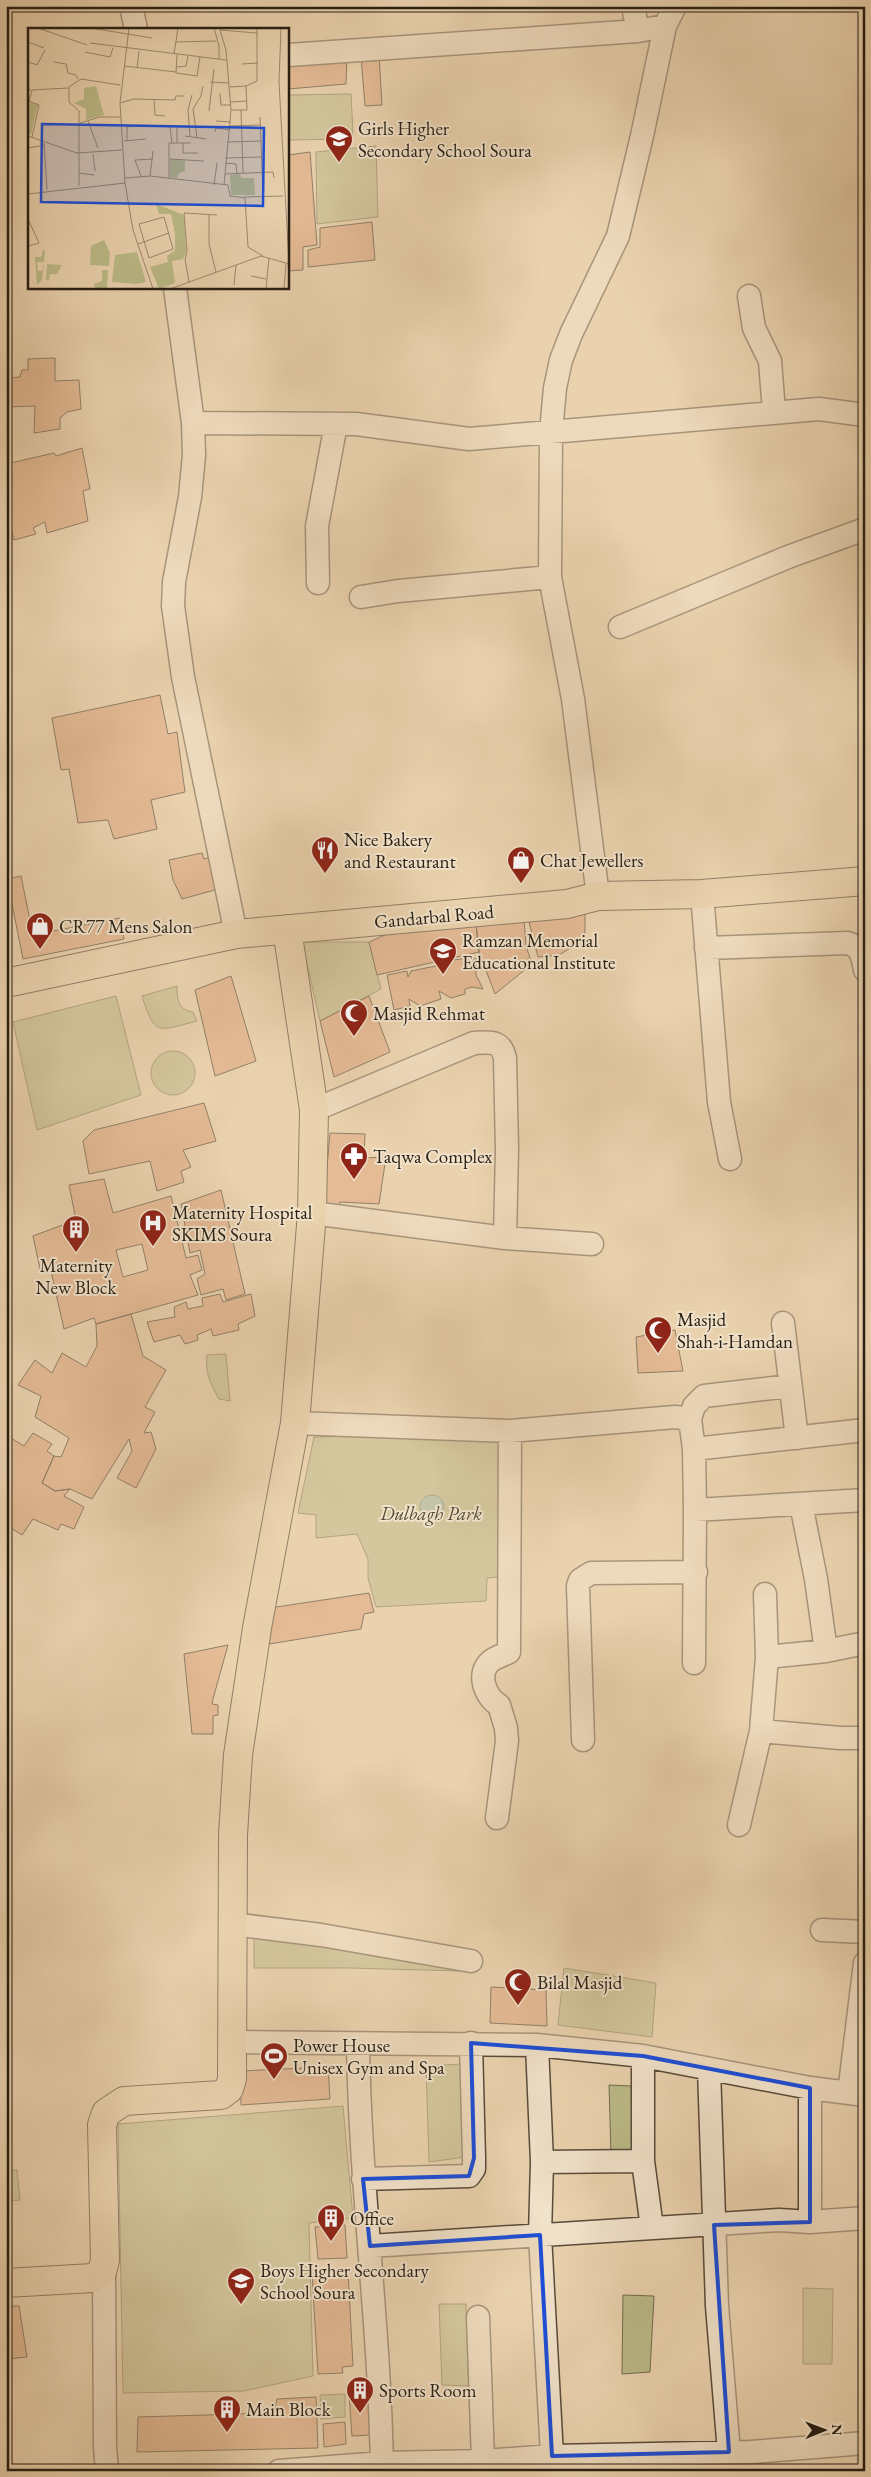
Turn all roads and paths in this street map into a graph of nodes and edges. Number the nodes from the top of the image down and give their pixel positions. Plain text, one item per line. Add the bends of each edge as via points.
1 (131, 6) edge
2 (633, 6) edge
3 (675, 6) edge
4 (665, 26) junction
5 (136, 28) edge
6 (638, 30) junction
7 (289, 55) edge
8 (175, 289) edge
9 (749, 296) dead end
10 (774, 412) junction
11 (865, 415) edge
12 (193, 423) junction
13 (336, 424) junction
14 (551, 432) junction
15 (865, 529) edge
16 (550, 577) junction
17 (318, 583) dead end
18 (361, 597) dead end
19 (620, 627) dead end
20 (865, 881) edge
21 (702, 894) junction
22 (598, 896) junction
23 (287, 929) junction
24 (236, 934) junction
25 (706, 948) junction
26 (865, 970) edge
27 (6, 983) edge
28 (314, 1110) junction
29 (730, 1159) dead end
30 (312, 1214) junction
31 (505, 1238) junction
32 (592, 1244) dead end
33 (784, 1323) dead end
34 (790, 1386) junction
35 (690, 1420) junction
36 (295, 1423) junction
37 (865, 1430) edge
38 (510, 1431) junction
39 (797, 1438) junction
40 (694, 1449) junction
41 (865, 1500) edge
42 (801, 1504) junction
43 (696, 1510) junction
44 (696, 1572) junction
45 (765, 1594) dead end
46 (865, 1644) edge
47 (826, 1651) junction
48 (767, 1657) junction
49 (694, 1663) dead end
50 (761, 1731) junction
51 (865, 1738) edge
52 (583, 1740) dead end
53 (497, 1818) dead end
54 (738, 1826) dead end
55 (232, 1924) junction
56 (822, 1930) dead end
57 (865, 1932) edge
58 (471, 1961) dead end
59 (865, 1963) edge
60 (232, 2042) junction
61 (472, 2043) junction
62 (358, 2044) junction
63 (536, 2045) junction
64 (643, 2056) junction
65 (709, 2069) junction
66 (810, 2088) junction
67 (857, 2094) edge
68 (643, 2160) junction
69 (542, 2162) junction
70 (363, 2179) junction
71 (865, 2218) edge
72 (810, 2222) junction
73 (714, 2225) junction
74 (652, 2228) junction
75 (540, 2235) junction
76 (370, 2246) junction
77 (104, 2267) junction
78 (6, 2283) edge
79 (478, 2317) dead end
80 (865, 2443) edge
81 (729, 2452) junction
82 (552, 2456) junction
83 (483, 2461) junction
84 (382, 2467) edge
85 (107, 2471) edge
86 (279, 2471) edge

1 - 5 street
2 - 6 street
3 - 4 street
4 - 6 street
4 - 14 street via 618,236 561,360
6 - 7 street
8 - 12 street
9 - 10 street via 754,328 770,361
10 - 11 street via 819,409
10 - 14 street
12 - 13 street
12 - 24 street via 190,497 174,582 173,606 183,677
13 - 14 street via 397,428 469,439
13 - 17 street via 318,526
14 - 16 street
15 - 19 street
16 - 18 street
16 - 22 street via 573,699
20 - 21 main road, Gandarbal Road
21 - 22 main road, Gandarbal Road
21 - 25 street
22 - 23 main road, Gandarbal Road via 567,904
23 - 24 main road, Gandarbal Road
23 - 28 main road
24 - 27 main road, Gandarbal Road
25 - 26 street via 848,943 861,951
25 - 29 street via 719,1102
28 - 30 main road
28 - 31 street via 474,1043 497,1043 503,1048 505,1058
30 - 31 street
30 - 36 main road
31 - 32 street
33 - 34 street
34 - 35 street via 704,1396 694,1406
34 - 39 street
35 - 38 street via 675,1417
35 - 40 street
36 - 38 street
36 - 55 main road via 257,1628 238,1755
37 - 39 street
38 - 53 street via 510,1644 509,1652 487,1666 484,1678 485,1689 491,1700 499,1704 506,1728
39 - 40 street
40 - 43 street
41 - 42 street
42 - 43 street
42 - 47 street
43 - 44 street
44 - 49 street
44 - 52 street via 591,1573 580,1580
45 - 48 street
46 - 47 street
47 - 48 street
48 - 50 street
50 - 51 street
50 - 54 street
55 - 58 street via 321,1935
55 - 60 main road
56 - 57 street
59 - 67 street
60 - 62 street
60 - 77 main road via 232,2079 229,2089 221,2095 124,2101 106,2113 102,2131
61 - 62 street
61 - 63 street
61 - 70 street via 474,2169 469,2176
62 - 70 street
63 - 64 street
63 - 69 street
64 - 65 street
64 - 68 street
65 - 66 street
65 - 73 street
66 - 67 street
66 - 72 street
68 - 69 street
68 - 74 street
69 - 75 street
70 - 76 street
71 - 72 street
72 - 73 street via 779,2220
73 - 74 street
73 - 81 street
74 - 75 street
75 - 76 street
75 - 82 street
76 - 84 street
77 - 78 main road via 93,2278
77 - 85 street
79 - 83 street
80 - 81 street
81 - 82 street
82 - 83 street
83 - 84 street
84 - 86 street

